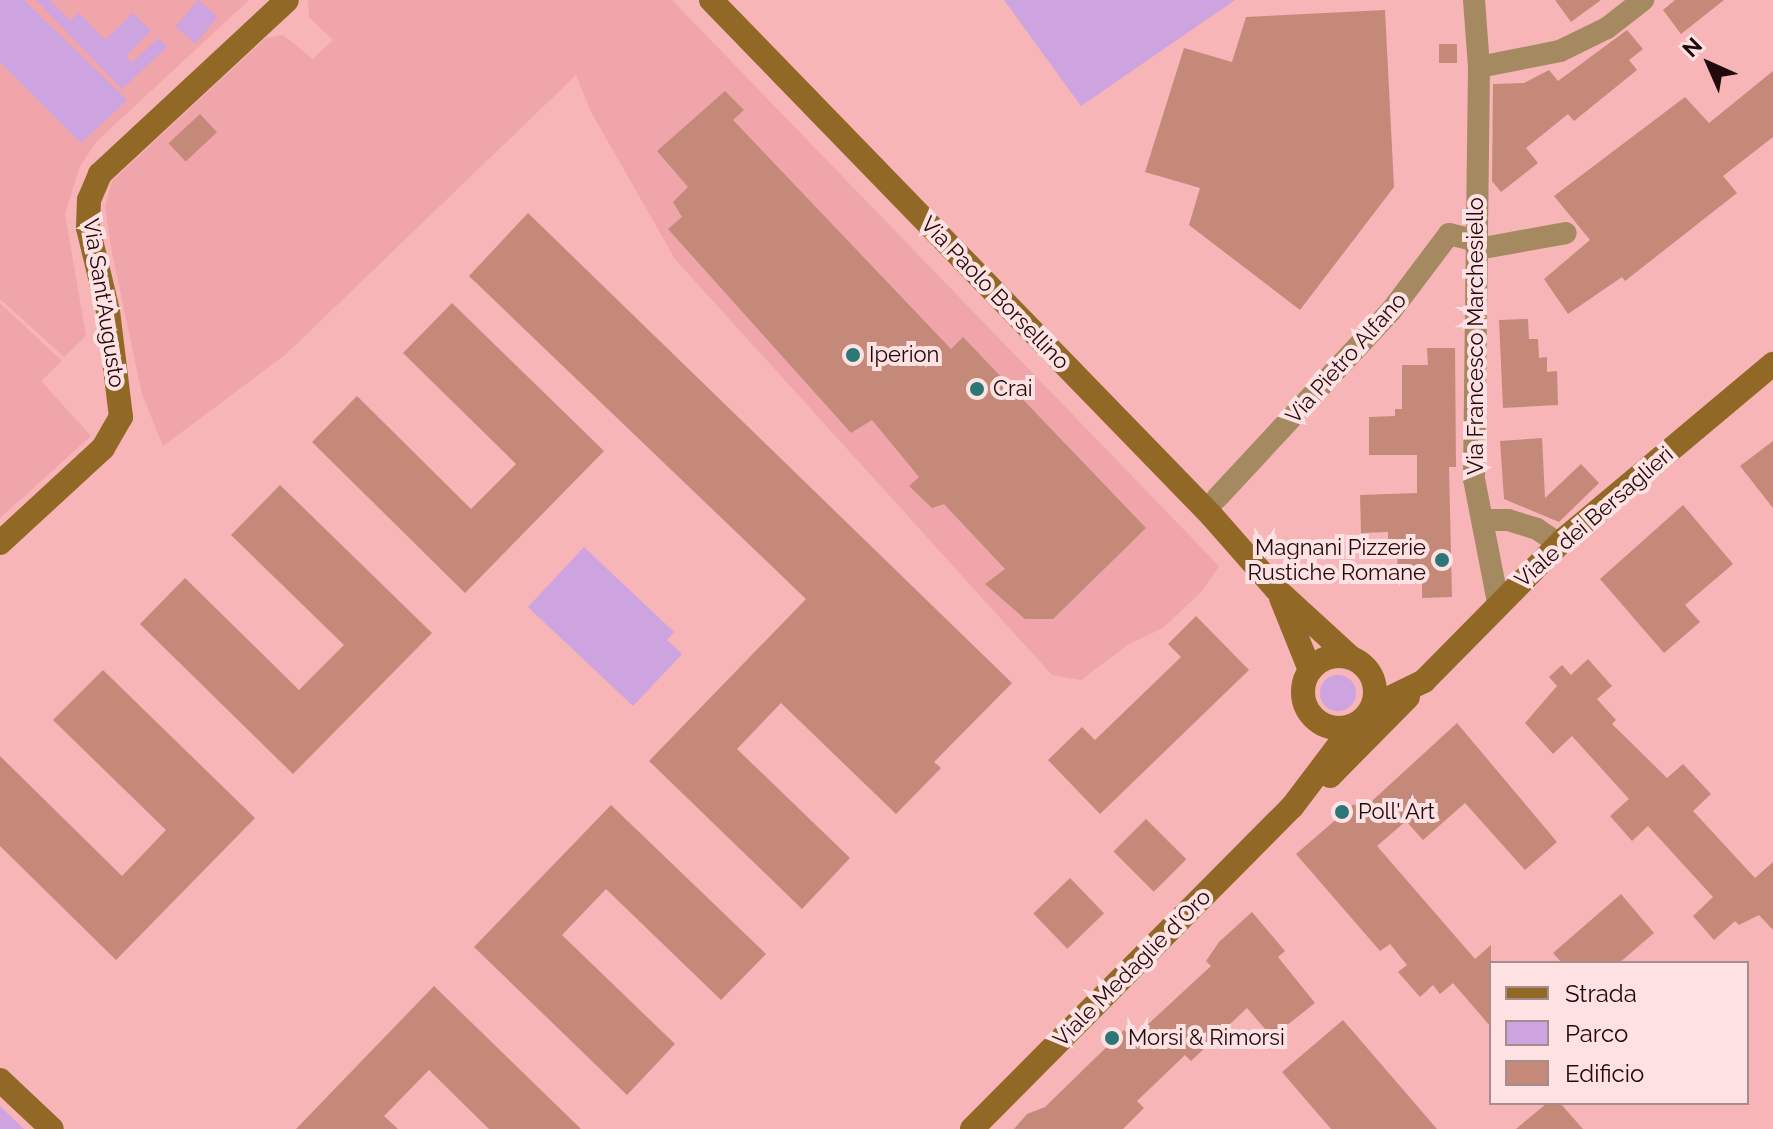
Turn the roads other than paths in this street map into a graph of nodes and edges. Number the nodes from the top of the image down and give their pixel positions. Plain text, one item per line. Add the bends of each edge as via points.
1 (287, 0) edge
2 (711, 0) edge
3 (1474, 0) edge
4 (1643, 0) edge
5 (1479, 67) junction
6 (1566, 233) dead end
7 (1482, 246) junction
8 (1773, 364) edge
9 (1217, 498) dead end
10 (1484, 520) junction
11 (0, 543) edge
12 (1559, 544) junction
13 (1276, 589) junction
14 (1498, 602) junction
15 (1349, 656) junction
16 (1310, 670) junction
17 (1373, 679) junction
18 (1424, 681) junction
19 (1373, 706) junction
20 (1354, 725) junction
21 (1292, 807) junction
22 (0, 1080) edge
23 (992, 1119) edge
24 (52, 1129) edge
25 (972, 1129) edge

1 - 11 main road, Via Sant'Augusto via 100,174 89,200 88,228 108,311 121,417 103,448
2 - 13 main road, Via Paolo Borsellino via 1211,515
3 - 5 street, Via Francesco Marchesiello
4 - 5 street via 1607,28 1560,51
5 - 7 street, Via Francesco Marchesiello
6 - 7 street
7 - 9 street, Via Pietro Alfano via 1449,234 1391,311
7 - 10 street, Via Francesco Marchesiello via 1474,479
8 - 12 main road, Viale dei Bersaglieri
10 - 12 street via 1508,520 1537,529
10 - 14 street, Via Francesco Marchesiello
12 - 14 main road, Viale dei Bersaglieri
13 - 15 main road, Via Paolo Borsellino
13 - 16 main road, Via Paolo Borsellino via 1297,626
14 - 18 main road, Viale dei Bersaglieri
15 - 16 main road via 1327,657
15 - 17 main road
16 - 20 main road via 1303,692 1311,714 1331,727
17 - 18 main road
17 - 19 main road
18 - 19 main road, Viale dei Bersaglieri
18 - 21 main road, Viale Medaglie d'Oro
19 - 20 main road
20 - 21 main road, Viale Medaglie d'Oro
21 - 23 main road, Viale Medaglie d'Oro
22 - 24 main road
23 - 25 main road, Viale Medaglie d'Oro

